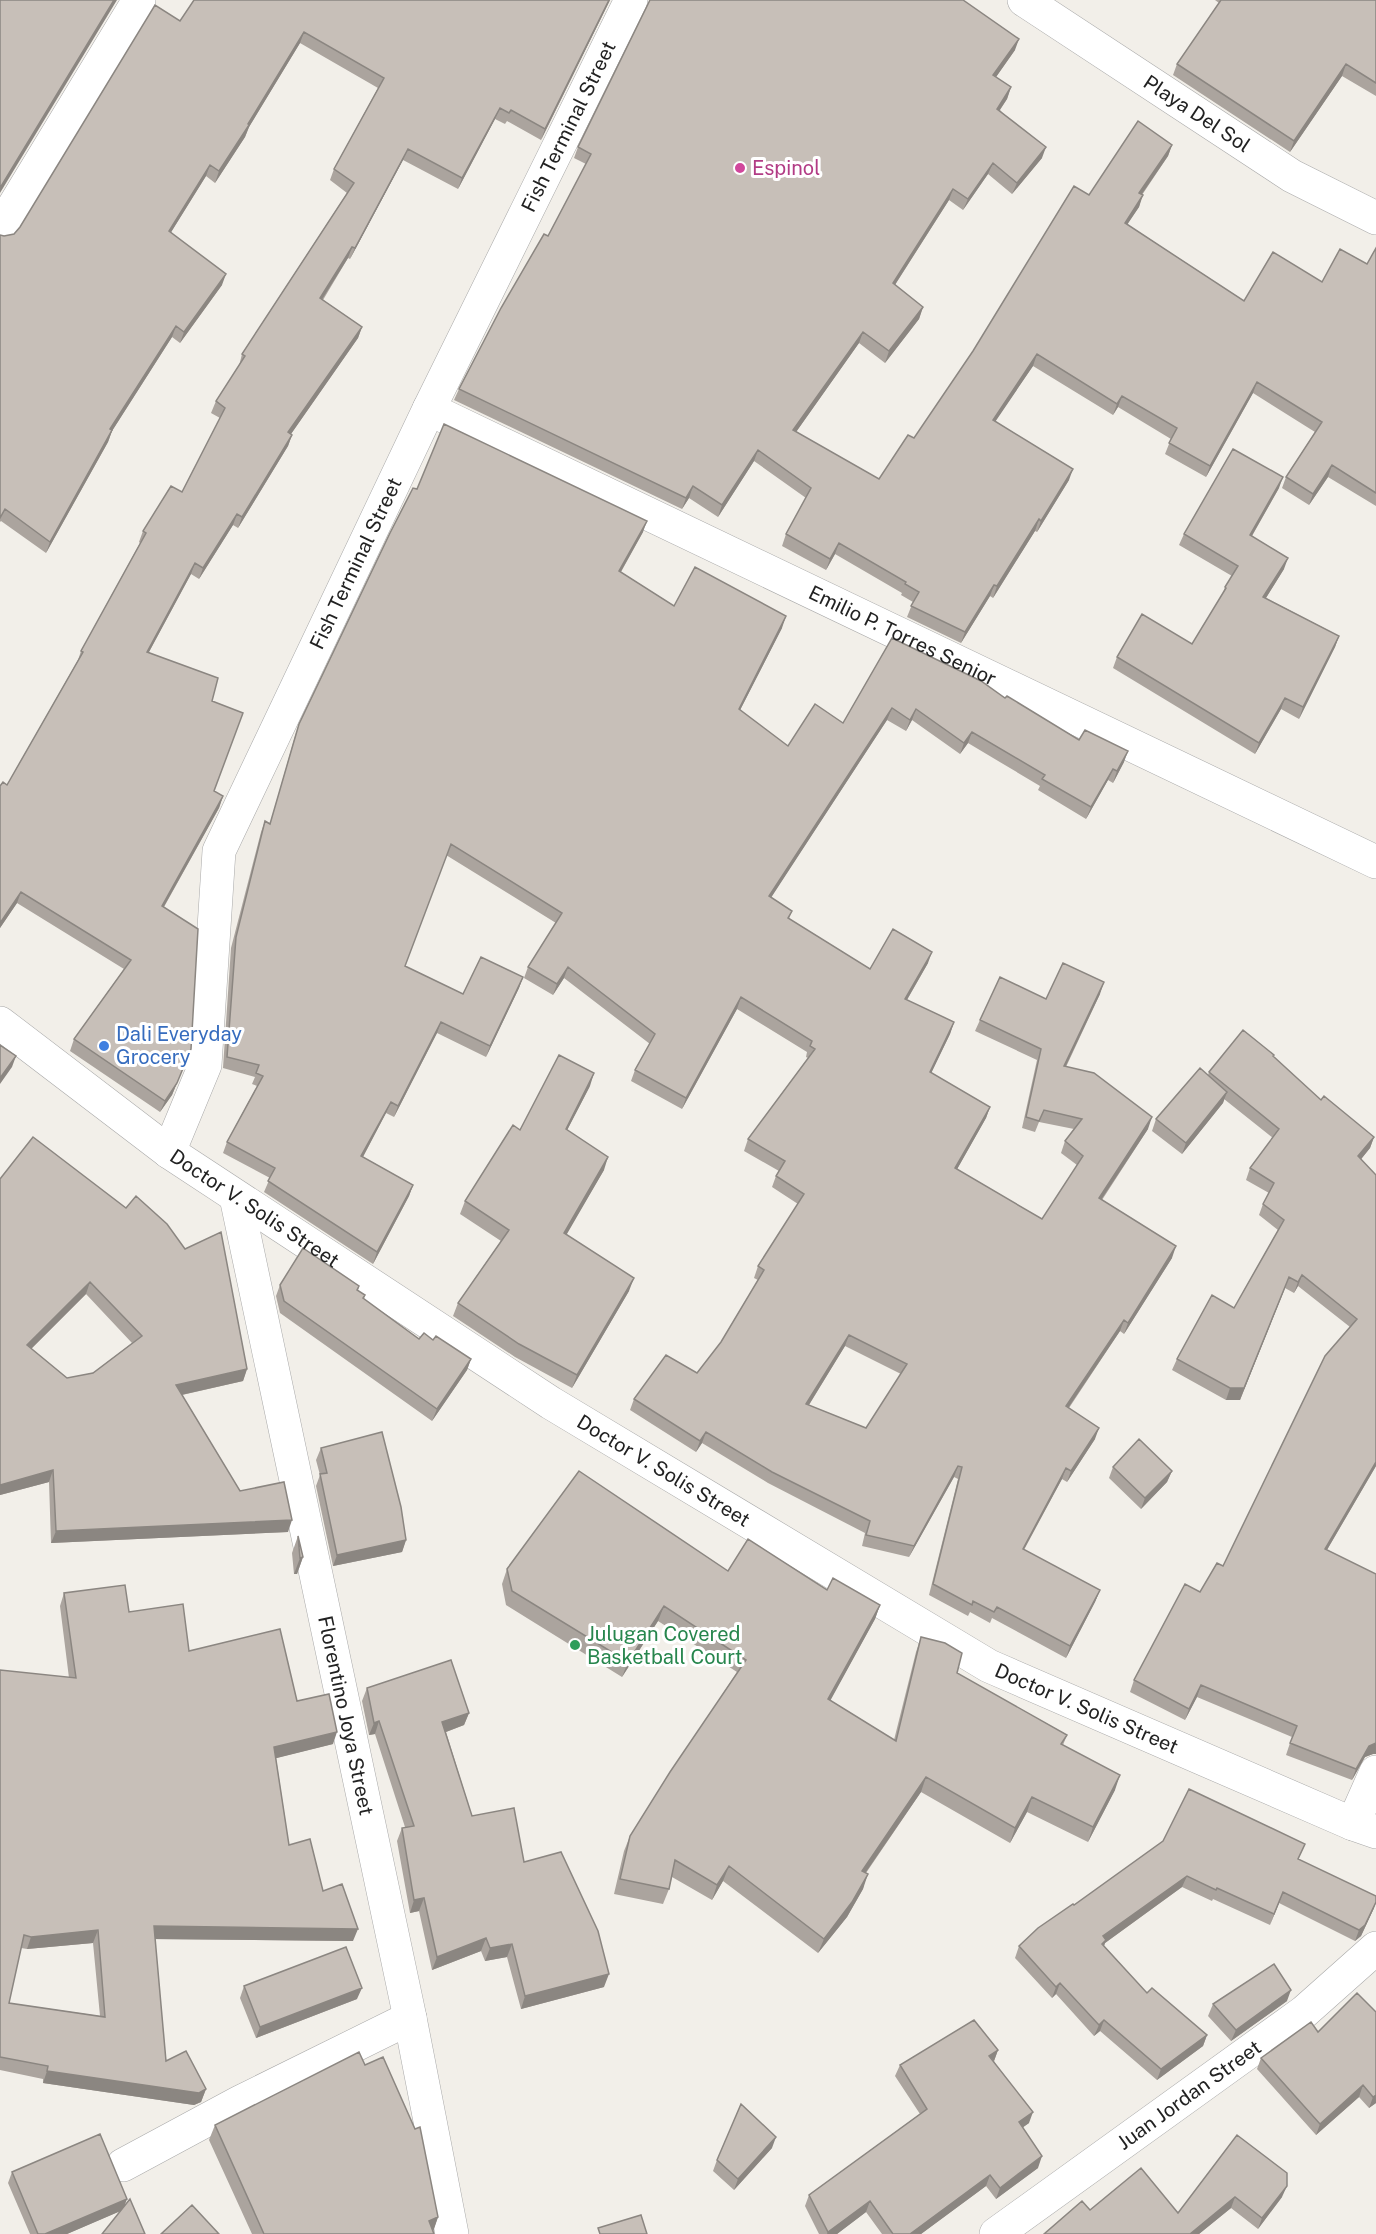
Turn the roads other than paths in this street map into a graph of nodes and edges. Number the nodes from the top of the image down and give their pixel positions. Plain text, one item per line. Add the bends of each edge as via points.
1 (139, 0) edge
2 (631, 0) edge
3 (1024, 0) edge
4 (1376, 218) edge
5 (0, 229) edge
6 (429, 409) junction
7 (1376, 862) edge
8 (0, 1023) edge
9 (169, 1152) junction
10 (236, 1197) junction
11 (1376, 1772) edge
12 (1364, 1828) edge
13 (1376, 1948) edge
14 (410, 2018) junction
15 (123, 2165) dead end
16 (452, 2234) edge
17 (996, 2234) edge

1 - 5 street
2 - 6 street, Fish Terminal Street
3 - 4 street, Playa Del Sol via 1292,176
6 - 7 street, Emilio P. Torres Senior
6 - 9 street, Fish Terminal Street via 219,850 205,1065
8 - 9 street, Doctor V. Solis Street
9 - 10 street, Doctor V. Solis Street
10 - 12 street, Doctor V. Solis Street via 551,1403 989,1666
10 - 14 street, Florentino Joya Street
11 - 12 street
13 - 17 street, Juan Jordan Street via 1304,2012
14 - 15 street
14 - 16 street, Florentino Joya Street

